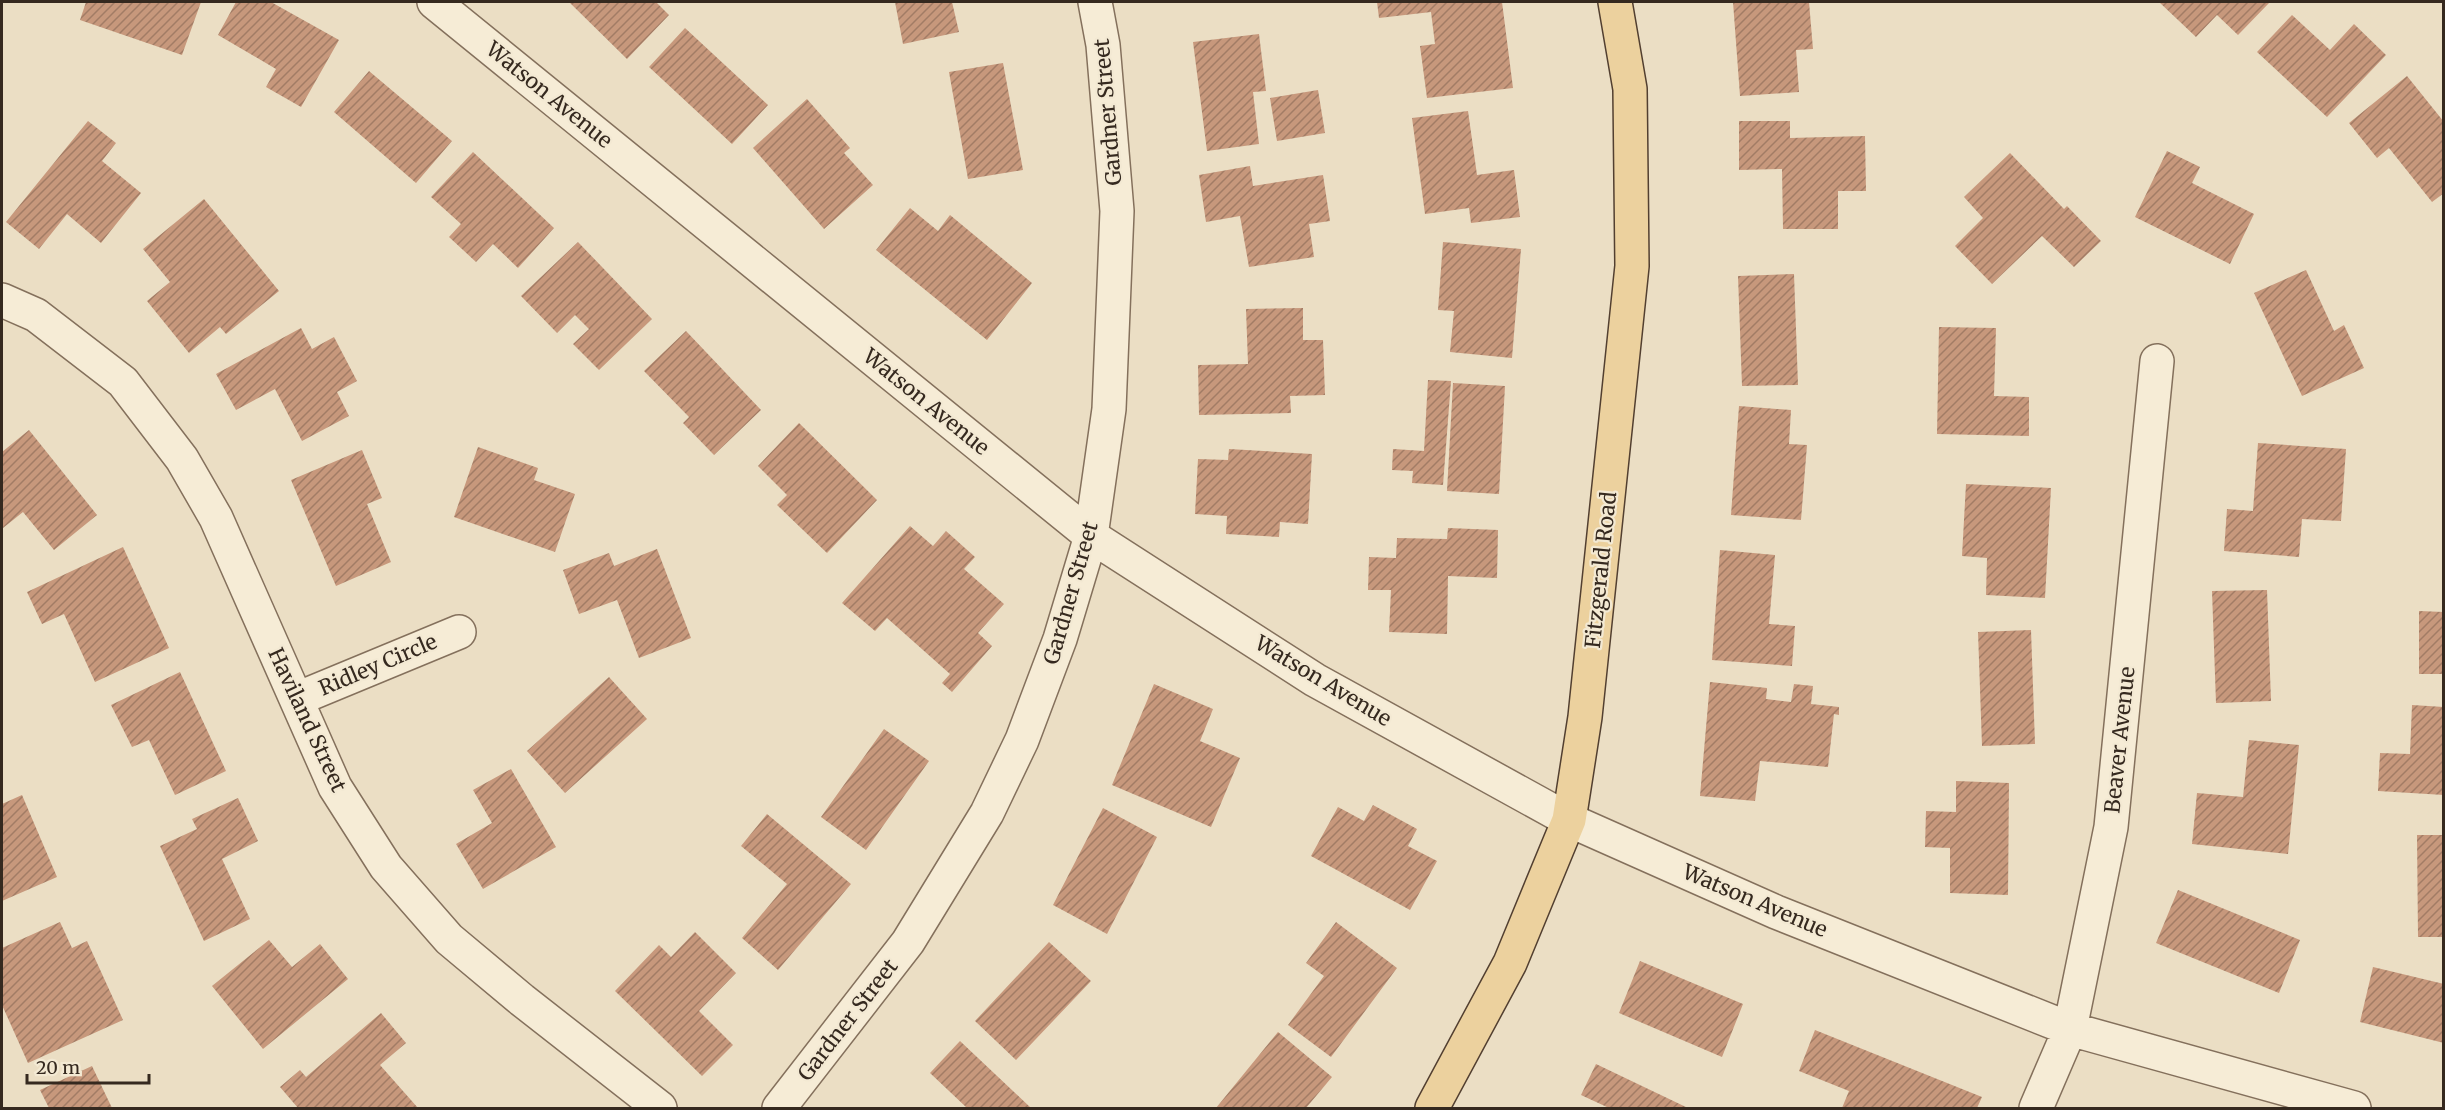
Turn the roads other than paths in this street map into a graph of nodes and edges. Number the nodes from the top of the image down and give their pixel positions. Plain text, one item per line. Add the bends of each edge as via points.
1 (434, 2) edge
2 (1095, 2) edge
3 (1615, 2) edge
4 (2, 300) edge
5 (2157, 362) dead end
6 (1091, 536) junction
7 (459, 632) dead end
8 (297, 699) junction
9 (1569, 819) junction
10 (2070, 1029) junction
11 (660, 1108) edge
12 (779, 1108) edge
13 (1432, 1108) edge
14 (2036, 1108) edge
15 (2354, 1108) edge

1 - 6 street, Watson Avenue
2 - 6 street, Gardner Street via 1104,45 1117,211 1108,410
3 - 9 main road, Fitzgerald Road via 1630,89 1632,266 1585,717
4 - 8 street, Haviland Street via 36,315 123,382 182,459 216,518
5 - 10 street, Beaver Avenue via 2111,827
6 - 9 street, Watson Avenue via 1315,680
6 - 12 street, Gardner Street via 1034,710 987,813 908,942
7 - 8 street, Ridley Circle
8 - 11 street, Haviland Street via 335,787 354,817 386,867 449,939
9 - 10 street, Watson Avenue via 1776,912
9 - 13 main road, Fitzgerald Road via 1510,963
10 - 14 street, Beaver Avenue
10 - 15 street, Watson Avenue

